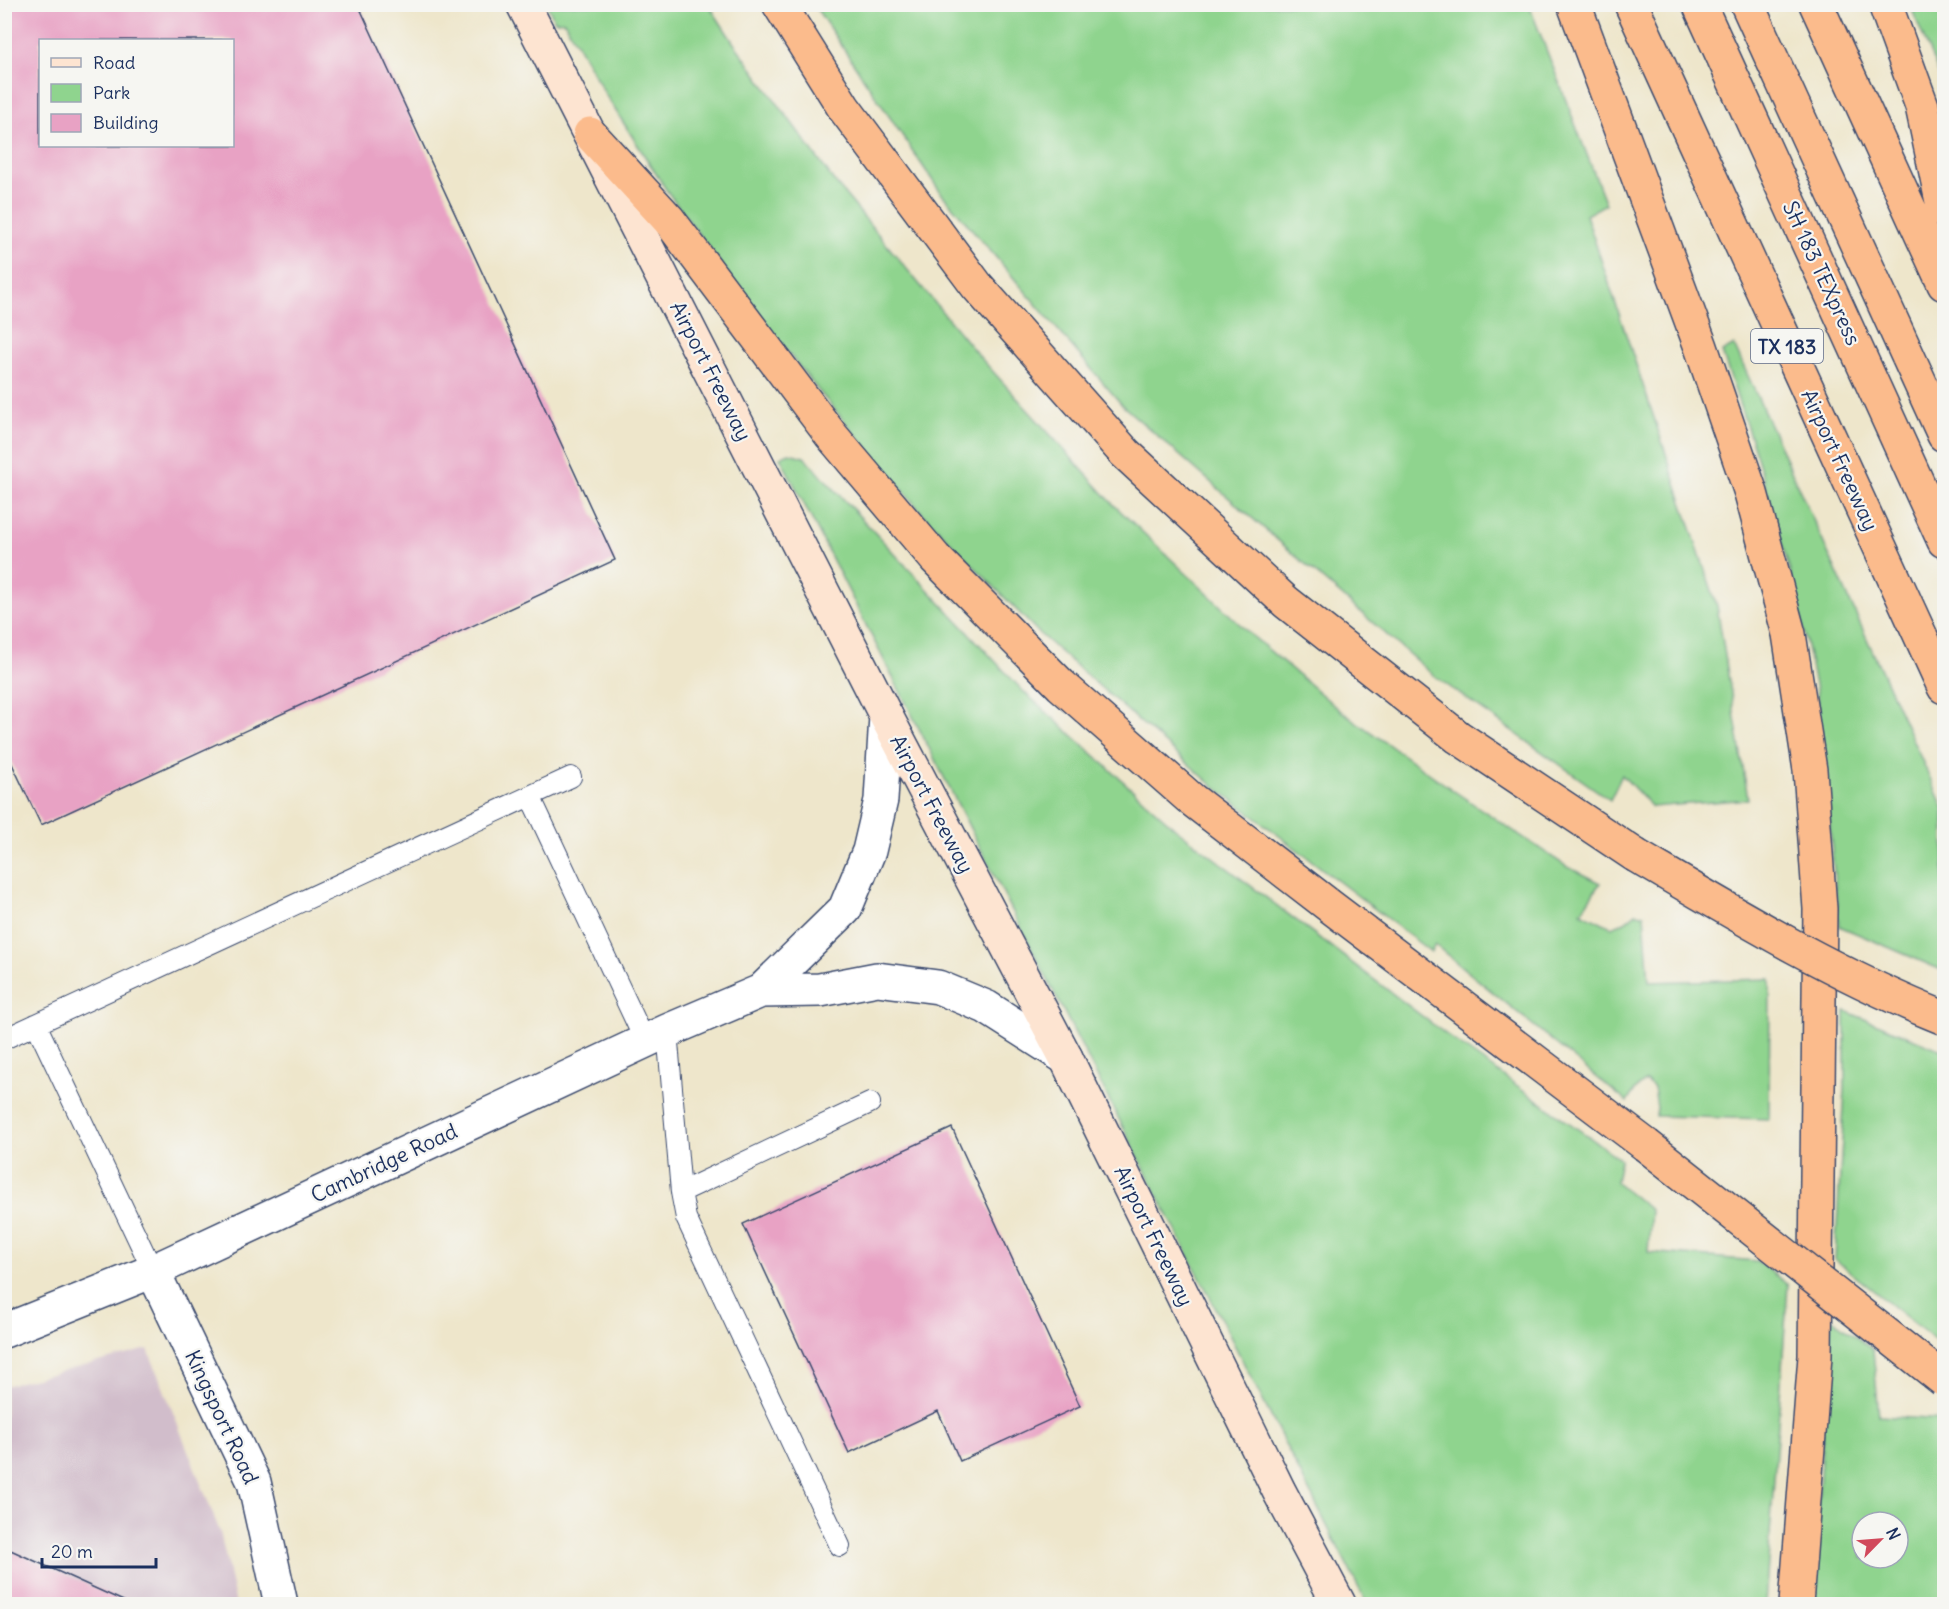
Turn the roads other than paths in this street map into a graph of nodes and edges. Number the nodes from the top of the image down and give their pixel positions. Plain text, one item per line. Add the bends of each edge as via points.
1 (523, 4) edge
2 (778, 4) edge
3 (1574, 4) edge
4 (1630, 4) edge
5 (1699, 4) edge
6 (1747, 4) edge
7 (1816, 4) edge
8 (1885, 4) edge
9 (590, 134) junction
10 (1944, 211) edge
11 (1944, 284) edge
12 (1944, 435) edge
13 (1944, 541) edge
14 (1944, 687) edge
15 (886, 716) junction
16 (571, 777) dead end
17 (530, 796) junction
18 (761, 991) junction
19 (1944, 1018) edge
20 (36, 1024) junction
21 (656, 1036) junction
22 (4, 1039) edge
23 (1066, 1058) junction
24 (870, 1103) dead end
25 (681, 1192) junction
26 (153, 1271) junction
27 (4, 1331) edge
28 (1944, 1380) edge
29 (840, 1546) dead end
30 (281, 1605) edge
31 (1339, 1605) edge
32 (1796, 1605) edge

1 - 9 main road, Airport Freeway
2 - 19 highway, bridge via 844,108 977,286 1125,453 1286,602 1458,737 1635,855 1758,928 1906,1003
3 - 32 highway via 1751,493 1789,634 1810,770 1820,909 1815,1344
4 - 14 highway, Airport Freeway / TX 183
5 - 13 highway, SH 183 TEXpress
6 - 12 highway, SH 183 TEXpress
7 - 11 highway
8 - 10 highway via 1922,106
9 - 15 main road, Airport Freeway
9 - 28 highway, bridge via 669,220 831,435 927,549 1061,685 1200,806 1646,1145
15 - 18 street, Cambridge Road via 881,800 869,851 844,909
15 - 23 main road, Airport Freeway
16 - 17 lane
17 - 20 lane
17 - 21 lane
18 - 21 street, Cambridge Road
18 - 23 street, Cambridge Road via 820,990 877,979 938,987 987,1007
20 - 22 lane
20 - 26 lane
21 - 25 lane
21 - 26 street, Cambridge Road
23 - 31 main road, Airport Freeway
24 - 25 lane
25 - 29 lane via 686,1218
26 - 27 street, Cambridge Road
26 - 30 street, Kingsport Road via 254,1482

